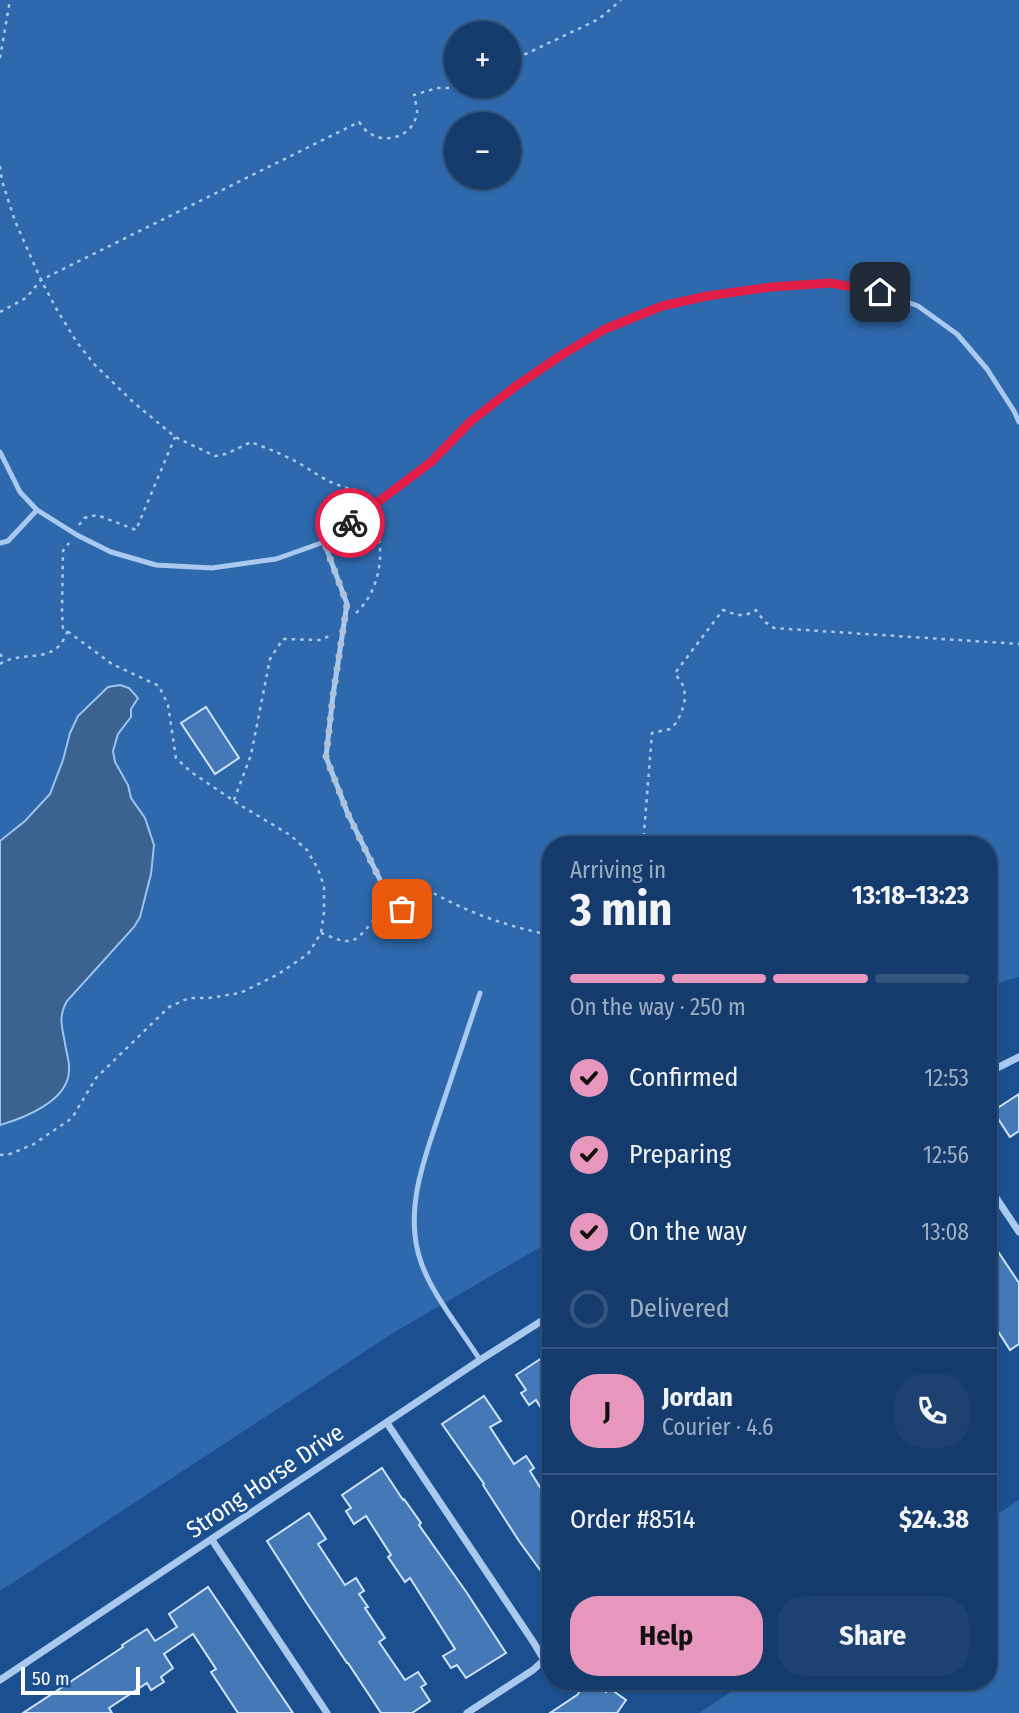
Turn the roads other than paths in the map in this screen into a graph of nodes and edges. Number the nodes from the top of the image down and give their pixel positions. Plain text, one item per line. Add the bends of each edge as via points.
1 (1019, 422) edge
2 (0, 452) edge
3 (37, 510) junction
4 (324, 542) junction
5 (0, 543) edge
6 (402, 909) dead end
7 (480, 993) dead end
8 (1019, 1057) edge
9 (997, 1068) edge
10 (997, 1199) edge
11 (1019, 1232) edge
12 (542, 1321) edge
13 (480, 1360) junction
14 (387, 1423) junction
15 (212, 1540) junction
16 (542, 1657) edge
17 (542, 1662) edge
18 (0, 1680) edge
19 (327, 1713) edge
20 (467, 1713) edge

1 - 4 lane via 987,369 957,334 918,306 880,292 830,283 707,296 662,306 605,329 560,356 471,421 431,462
2 - 3 lane via 20,492
3 - 4 lane via 111,552 156,565 212,568 276,559
3 - 5 lane via 8,541
4 - 6 lane via 347,604 326,757 385,890
7 - 13 lane via 422,1165 413,1233 422,1265
8 - 9 street
10 - 11 street
12 - 13 street, Strong Horse Drive
13 - 14 street, Strong Horse Drive
14 - 15 street, Strong Horse Drive
14 - 16 street
15 - 18 street, Strong Horse Drive
15 - 19 street
17 - 20 street

